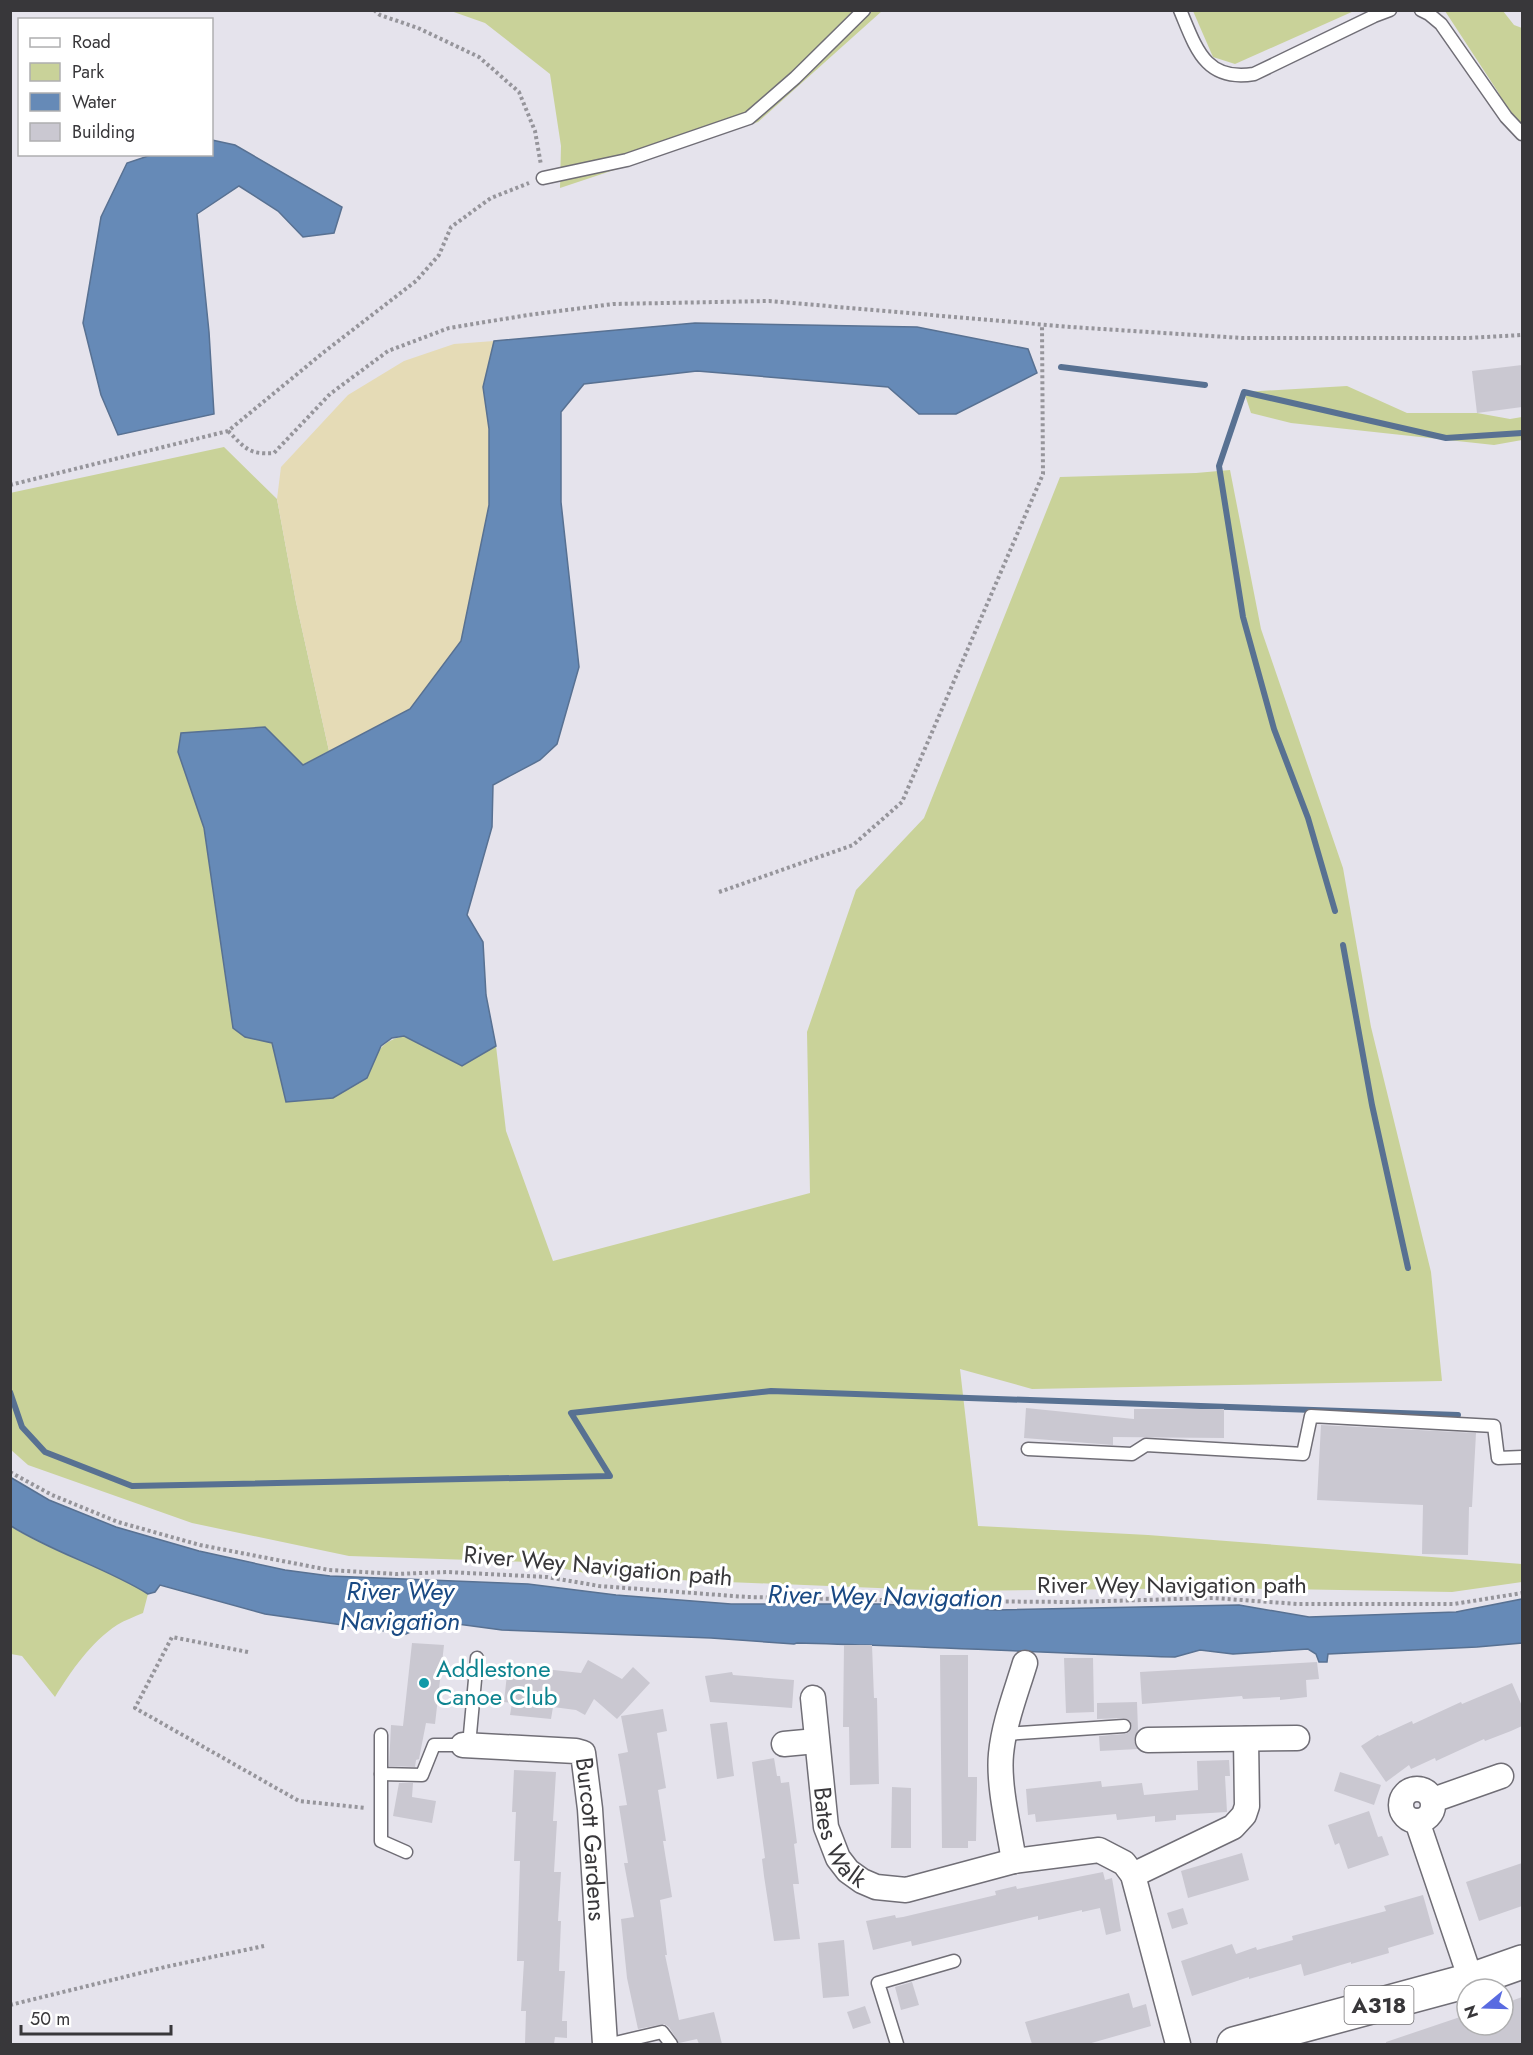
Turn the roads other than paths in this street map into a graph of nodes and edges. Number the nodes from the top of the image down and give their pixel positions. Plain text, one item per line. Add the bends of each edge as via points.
1 (864, 10) edge
2 (1180, 10) edge
3 (1390, 10) edge
4 (1422, 10) edge
5 (1522, 134) edge
6 (543, 178) road end
7 (1028, 1449) dead end
8 (1522, 1457) edge
9 (477, 1658) dead end
10 (1025, 1663) dead end
11 (813, 1698) dead end
12 (1124, 1726) dead end
13 (1005, 1734) junction
14 (381, 1735) dead end
15 (1297, 1738) dead end
16 (1246, 1739) junction
17 (1148, 1740) dead end
18 (816, 1741) junction
19 (784, 1744) dead end
20 (466, 1745) junction
21 (381, 1774) junction
22 (1501, 1776) dead end
23 (406, 1852) dead end
24 (1014, 1860) junction
25 (1133, 1875) junction
26 (954, 1961) dead end
27 (1522, 1962) edge
28 (1470, 1977) edge
29 (1480, 1977) edge
30 (1455, 1986) edge
31 (1314, 2034) edge
32 (605, 2044) edge
33 (611, 2044) edge
34 (671, 2044) edge
35 (897, 2044) edge
36 (1178, 2044) edge
37 (1234, 2044) edge

1 - 6 lane via 749,118 627,160
2 - 3 lane via 1197,50 1208,64 1222,74 1239,77 1254,74
4 - 5 lane via 1442,24
7 - 8 lane via 1132,1454 1146,1445 1303,1454 1311,1416 1494,1425 1498,1458
9 - 20 lane
10 - 13 street
11 - 18 street, Bates Walk
12 - 13 lane
13 - 24 street via 1001,1755 1003,1789
14 - 21 lane
15 - 16 street
16 - 17 street
16 - 25 street via 1244,1815 1225,1831
18 - 19 street
18 - 24 street, Bates Walk via 826,1827 838,1858 862,1881 876,1887 906,1890
20 - 21 lane via 434,1745 422,1775
20 - 32 street, Burcott Gardens via 583,1753
21 - 23 lane via 381,1841
22 - 28 street via 1433,1800 1430,1815 1417,1821
24 - 25 street, Bates Walk via 1099,1850 1124,1863
25 - 36 street
26 - 35 lane via 878,1983
27 - 29 main road, A318
30 - 31 main road, A318
31 - 37 main road, A318
33 - 34 lane via 662,2032

